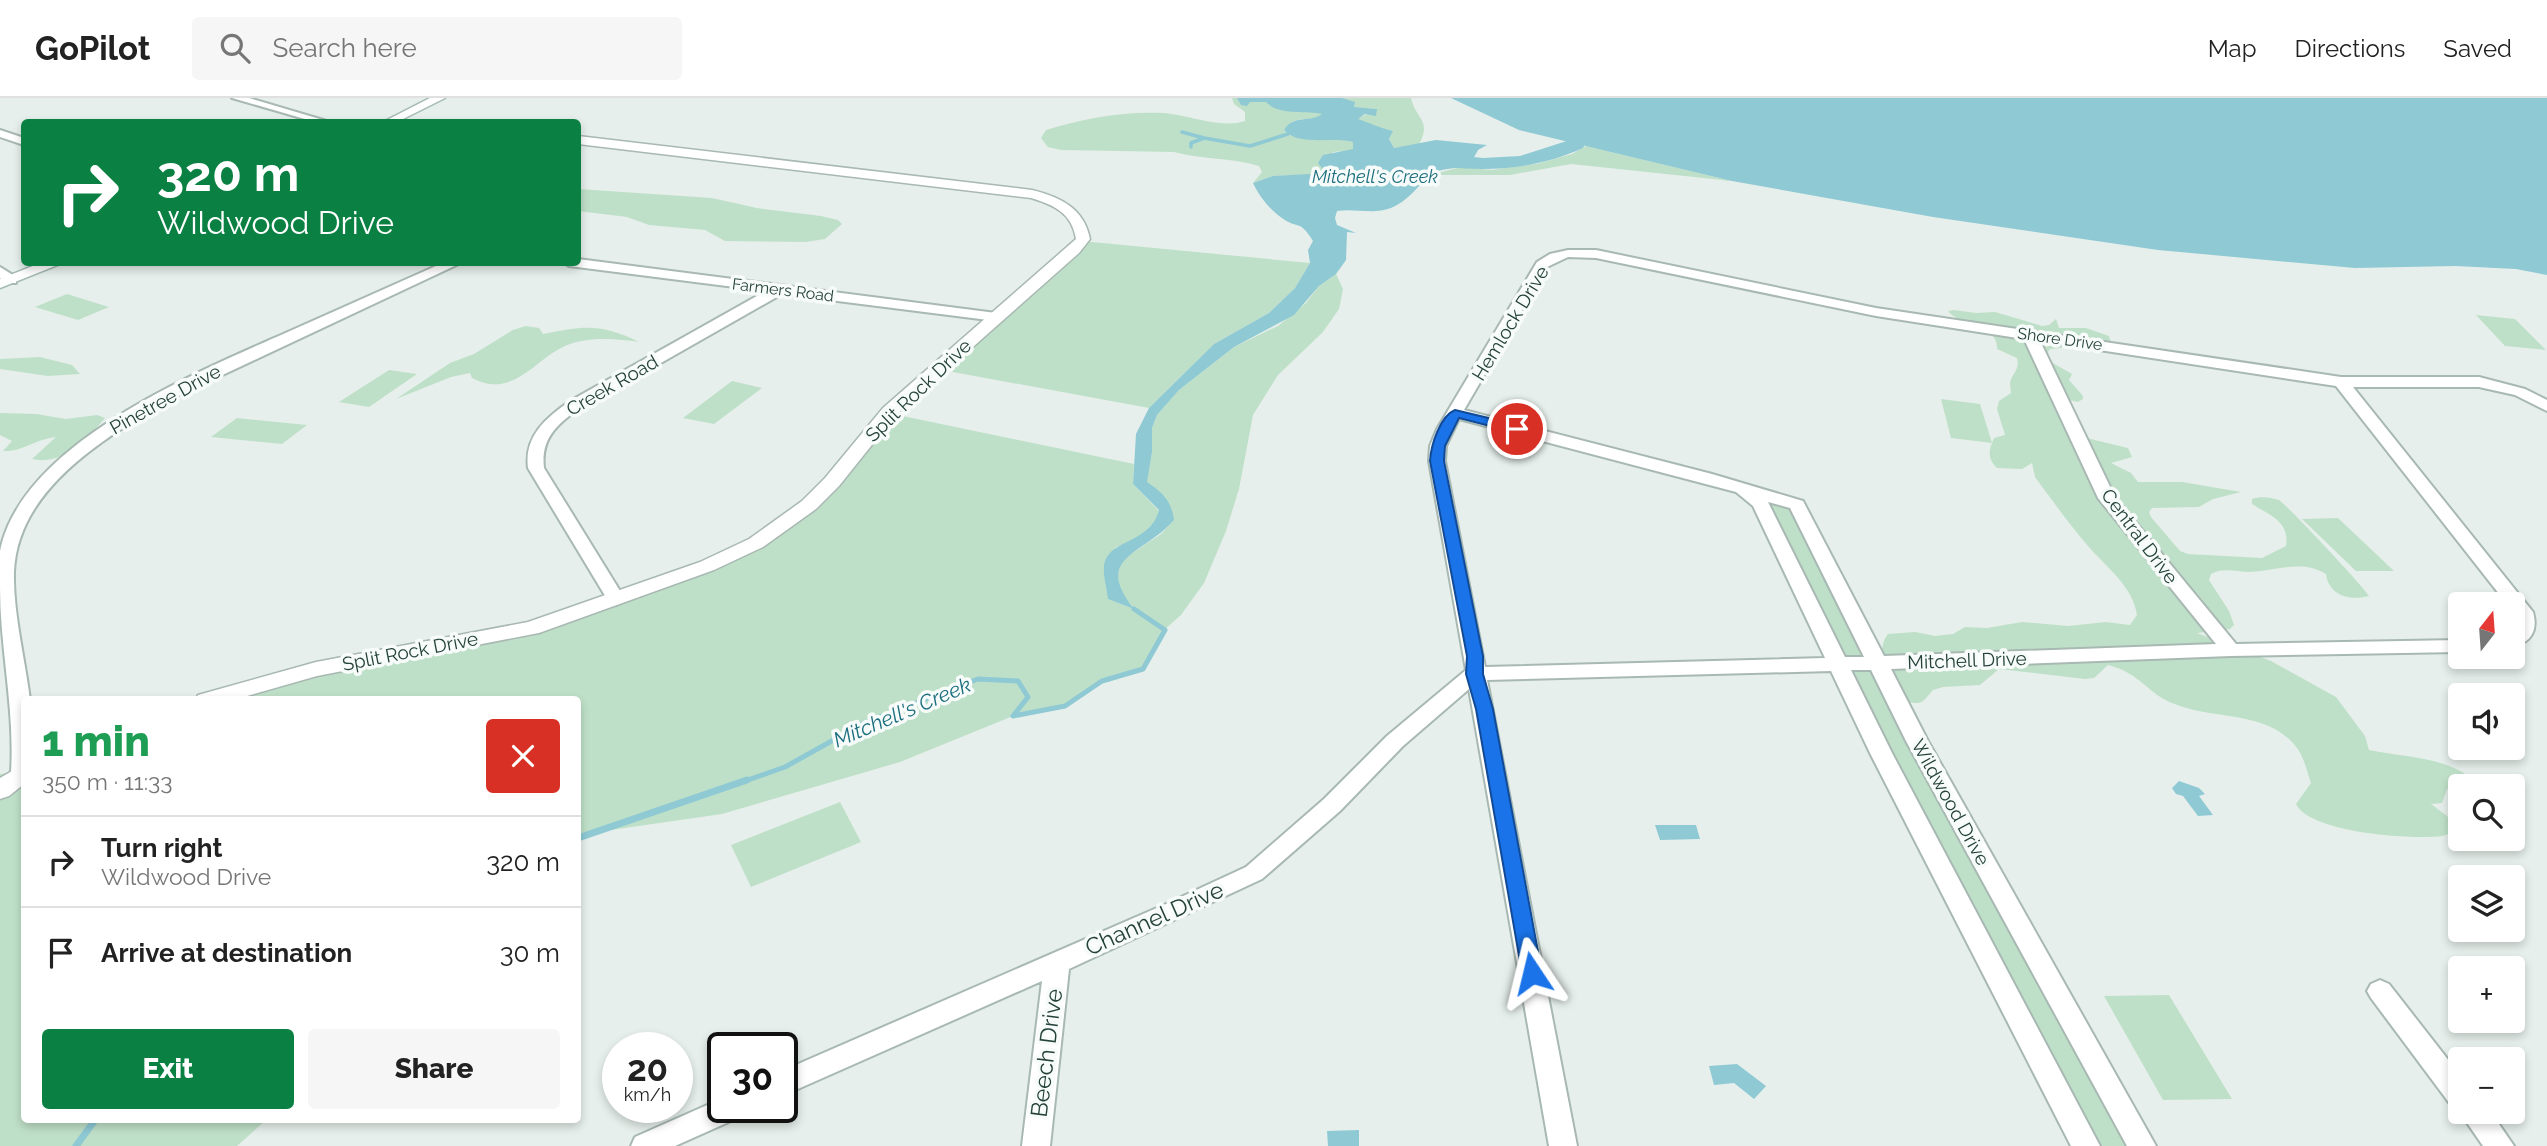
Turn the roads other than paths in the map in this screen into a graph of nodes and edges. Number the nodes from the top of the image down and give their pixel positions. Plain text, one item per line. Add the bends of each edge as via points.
1 (237, 98) edge
2 (439, 98) edge
3 (314, 119) edge
4 (396, 119) edge
5 (0, 133) edge
6 (581, 140) edge
7 (21, 141) edge
8 (1572, 253) joint
9 (581, 264) edge
10 (44, 266) edge
11 (448, 266) edge
12 (4, 278) edge
13 (780, 289) junction
14 (996, 317) junction
15 (2030, 335) junction
16 (2341, 382) junction
17 (2547, 406) edge
18 (1455, 414) junction
19 (1740, 488) junction
20 (2507, 592) edge
21 (616, 599) junction
22 (2525, 617) edge
23 (2525, 634) edge
24 (2448, 646) edge
25 (2231, 650) junction
26 (1838, 663) junction
27 (1877, 663) junction
28 (1474, 674) junction
29 (220, 696) edge
30 (21, 718) edge
31 (21, 774) edge
32 (0, 790) edge
33 (1057, 961) junction
34 (2380, 991) dead end
35 (798, 1077) edge
36 (2448, 1079) edge
37 (707, 1118) edge
38 (2483, 1124) edge
39 (645, 1146) edge
40 (1036, 1146) edge
41 (1563, 1146) edge
42 (2086, 1146) edge
43 (2142, 1146) edge
44 (2500, 1146) edge

1 - 3 street
2 - 4 street
5 - 7 street
6 - 14 street, Split Rock Drive via 1015,191 1065,206 1082,226 1083,239
8 - 15 street, Shore Drive via 1596,254 1876,312
8 - 18 street, Hemlock Drive via 1542,265
9 - 13 street, Farmers Road
10 - 12 street
11 - 30 street, Pinetree Drive via 186,383 119,422 41,489 15,529 6,561
13 - 14 street, Farmers Road
13 - 21 street, Creek Road via 576,404 540,435 533,455 536,468
14 - 21 street, Split Rock Drive via 889,412 832,482 792,518 756,543
15 - 16 street, Shore Drive
15 - 25 street, Central Drive via 2107,498
16 - 17 street, Shore Drive via 2479,382 2520,392
16 - 20 street
18 - 19 street, Wildwood Drive
18 - 28 street, Hemlock Drive via 1438,446 1437,461 1475,656
19 - 26 street, Wildwood Drive via 1760,503
19 - 27 street, Wildwood Drive via 1797,505
21 - 29 street, Split Rock Drive via 532,628 316,669
22 - 23 street
24 - 25 street, Mitchell Drive
25 - 27 street, Mitchell Drive
26 - 27 street, Mitchell Drive
26 - 28 street, Mitchell Drive
26 - 42 street, Wildwood Drive
27 - 43 street, Wildwood Drive
28 - 33 street, Channel Drive via 1254,873
28 - 41 street, Hemlock Drive via 1485,709
31 - 32 street
33 - 35 street, Channel Drive
33 - 40 street, Beech Drive
34 - 36 street
37 - 39 street
38 - 44 street

